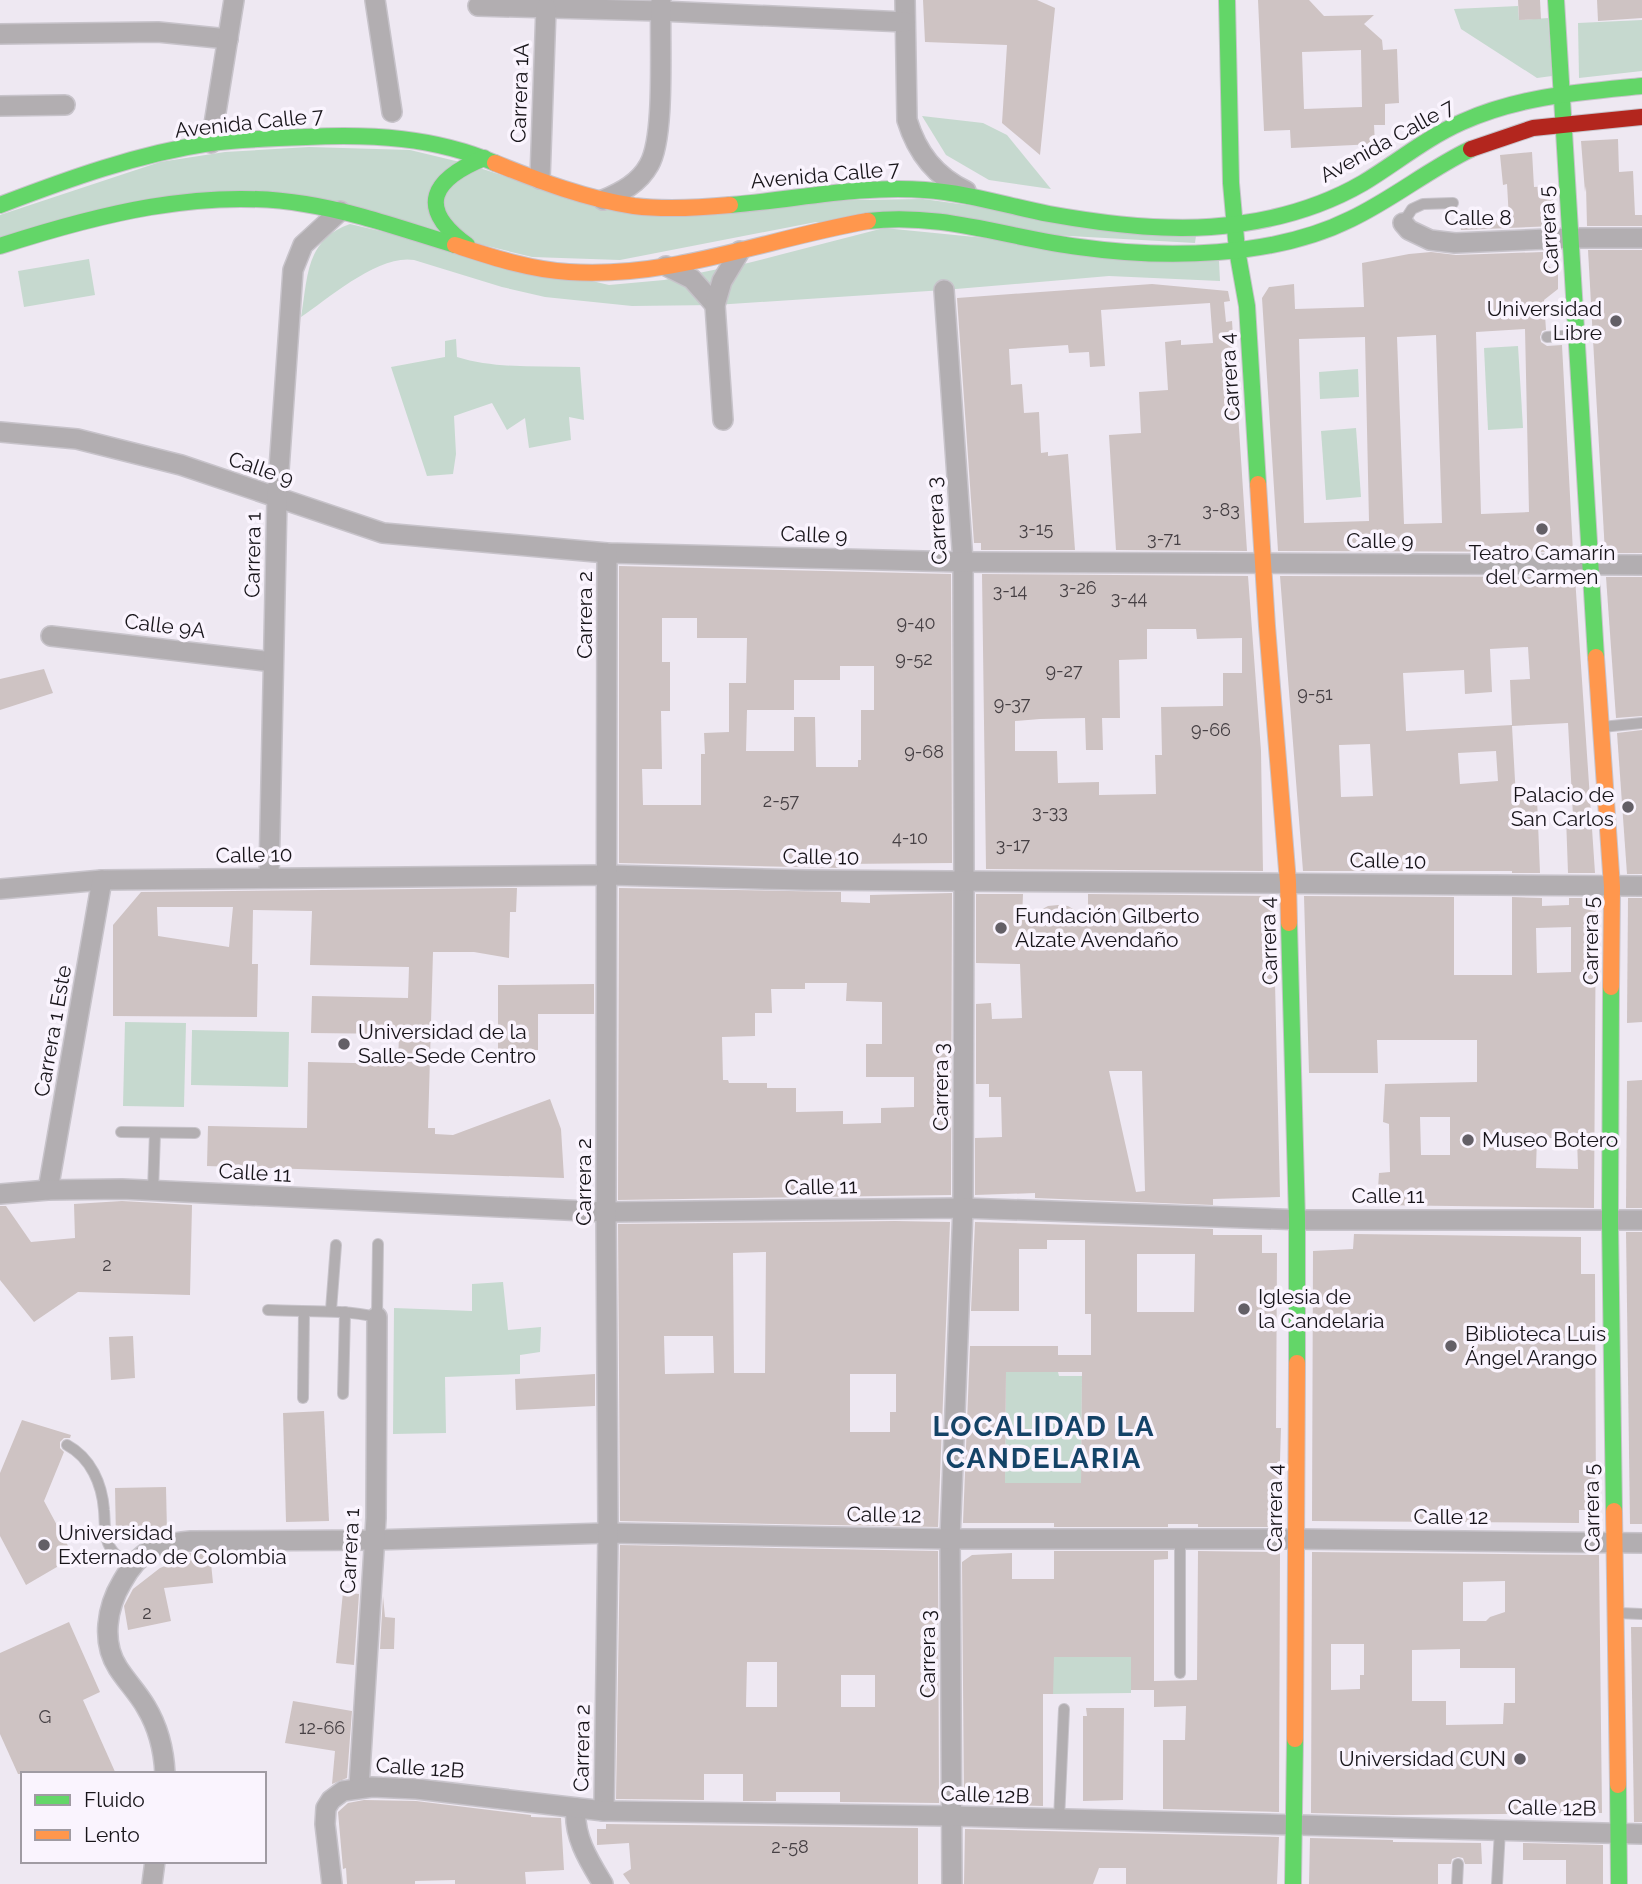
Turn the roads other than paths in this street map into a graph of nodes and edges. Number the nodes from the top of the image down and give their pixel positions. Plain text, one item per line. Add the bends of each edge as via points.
1 (234, 0) edge
2 (375, 0) edge
3 (905, 0) edge
4 (1227, 0) edge
5 (1556, 0) edge
6 (478, 6) dead end
7 (660, 6) edge
8 (546, 8) junction
9 (905, 22) junction
10 (0, 33) edge
11 (228, 39) junction
12 (1642, 86) edge
13 (1561, 95) junction
14 (65, 105) dead end
15 (0, 106) edge
16 (392, 112) dead end
17 (1642, 117) edge
18 (1563, 125) junction
19 (211, 143) junction
20 (484, 158) junction
21 (540, 178) junction
22 (983, 198) junction
23 (603, 200) junction
24 (1452, 203) dead end
25 (0, 205) edge
26 (340, 211) junction
27 (1403, 223) joint
28 (1235, 225) junction
29 (1572, 238) junction
30 (1642, 238) edge
31 (0, 246) edge
32 (1237, 250) junction
33 (740, 251) junction
34 (478, 252) junction
35 (666, 266) junction
36 (944, 290) dead end
37 (715, 305) junction
38 (1577, 335) junction
39 (1547, 337) dead end
40 (723, 420) dead end
41 (0, 432) edge
42 (277, 498) junction
43 (607, 553) junction
44 (962, 562) junction
45 (1265, 563) junction
46 (1590, 564) junction
47 (1642, 565) edge
48 (51, 636) dead end
49 (273, 662) junction
50 (1642, 723) edge
51 (1601, 727) junction
52 (608, 875) junction
53 (269, 878) junction
54 (102, 880) junction
55 (964, 880) junction
56 (1288, 882) junction
57 (1642, 886) edge
58 (1612, 887) junction
59 (0, 889) edge
60 (121, 1132) dead end
61 (155, 1133) junction
62 (195, 1133) dead end
63 (48, 1190) junction
64 (153, 1191) junction
65 (0, 1194) edge
66 (963, 1208) junction
67 (606, 1212) junction
68 (1297, 1219) junction
69 (1642, 1220) edge
70 (1610, 1221) junction
71 (378, 1244) dead end
72 (336, 1245) dead end
73 (268, 1310) dead end
74 (331, 1310) junction
75 (304, 1312) junction
76 (345, 1312) junction
77 (377, 1317) junction
78 (343, 1394) dead end
79 (303, 1398) dead end
80 (68, 1445) dead end
81 (608, 1533) junction
82 (1180, 1538) junction
83 (950, 1539) junction
84 (1296, 1539) junction
85 (374, 1540) junction
86 (1613, 1541) junction
87 (1642, 1543) edge
88 (132, 1564) junction
89 (1614, 1613) junction
90 (1642, 1614) edge
91 (1180, 1673) dead end
92 (1064, 1709) dead end
93 (165, 1772) edge
94 (359, 1787) junction
95 (576, 1808) junction
96 (604, 1811) junction
97 (952, 1816) junction
98 (1059, 1820) junction
99 (1295, 1826) junction
100 (1500, 1830) junction
101 (1618, 1833) junction
102 (1642, 1833) edge
103 (155, 1863) edge
104 (1458, 1864) dead end
105 (152, 1884) edge
106 (332, 1884) edge
107 (603, 1884) edge
108 (952, 1884) edge
109 (1293, 1884) edge
110 (1457, 1884) edge
111 (1497, 1884) edge
112 (1619, 1884) edge

1 - 11 street
2 - 16 street
3 - 9 street
4 - 28 street, Carrera 4
5 - 13 street, Carrera 5
6 - 8 street
7 - 8 street
7 - 9 street
7 - 23 street via 654,155 634,183
8 - 21 street, Carrera 1A
9 - 22 street via 907,120 917,146 942,177
10 - 11 street via 158,32
11 - 19 street
12 - 13 street, Avenida Calle 7
13 - 18 street, Carrera 5
13 - 28 street, Avenida Calle 7 via 1526,99 1476,116 1339,195
14 - 15 street
17 - 18 street
18 - 29 street, Carrera 5
18 - 32 street via 1516,132 1470,149 1331,229
19 - 20 street, Avenida Calle 7 via 327,135 383,137 447,146
19 - 25 street, Avenida Calle 7 via 97,171
20 - 21 street, Avenida Calle 7
20 - 34 street via 450,175 437,200 449,233
21 - 23 street, Avenida Calle 7
22 - 23 street, Avenida Calle 7 via 891,189 696,207 642,207
22 - 28 street, Avenida Calle 7 via 1048,214 1122,223
24 - 27 lane via 1423,204 1412,209
26 - 31 street via 259,198 198,202 81,222
26 - 34 street
26 - 42 street, Carrera 1 via 303,245 293,270
27 - 29 street, Calle 8 via 1430,240 1455,243
28 - 32 street, Carrera 4
29 - 30 street, Calle 8
29 - 38 street, Carrera 5
32 - 33 street via 1110,251 963,224 901,219 848,225
32 - 45 street, Carrera 4 via 1247,306
33 - 35 street
33 - 37 street via 722,281
34 - 35 street via 563,272
35 - 37 street via 692,279
36 - 44 street, Carrera 3
37 - 40 street
38 - 39 lane
38 - 46 street, Carrera 5
41 - 42 street, Calle 9 via 77,439 181,465
42 - 43 street, Calle 9 via 383,533
42 - 49 street, Carrera 1
43 - 44 street, Calle 9
43 - 52 street, Carrera 2
44 - 45 street, Calle 9
44 - 55 street, Carrera 3
45 - 46 street, Calle 9
45 - 56 street, Carrera 4
46 - 47 street, Calle 9
46 - 51 street, Carrera 5
48 - 49 street, Calle 9A
49 - 53 street, Carrera 1
50 - 51 lane
51 - 58 street, Carrera 5
52 - 53 street, Calle 10
52 - 55 street, Calle 10
52 - 67 street, Carrera 2
53 - 54 street, Calle 10
54 - 59 street, Calle 10
54 - 63 street, Carrera 1 Este
55 - 56 street, Calle 10
55 - 66 street, Carrera 3
56 - 58 street, Calle 10
56 - 68 street, Carrera 4
57 - 58 street, Calle 10
58 - 70 street, Carrera 5
60 - 61 lane
61 - 62 lane
61 - 64 lane
63 - 64 street, Calle 11
63 - 65 street, Calle 11
64 - 67 street, Calle 11
66 - 67 street, Calle 11
66 - 68 street, Calle 11
66 - 83 street, Carrera 3
67 - 81 street, Carrera 2
68 - 70 street, Calle 11
68 - 84 street, Carrera 4
69 - 70 street, Calle 11
70 - 86 street, Carrera 5
71 - 77 lane
72 - 74 lane
73 - 75 lane
74 - 75 lane
74 - 76 lane
75 - 79 lane
76 - 77 lane
76 - 78 lane
77 - 85 street, Carrera 1
80 - 88 lane via 80,1451 96,1476 108,1543 124,1562
81 - 83 street, Calle 12
81 - 85 street, Calle 12
81 - 96 street, Carrera 2
82 - 83 street, Calle 12
82 - 84 street, Calle 12
82 - 91 lane
83 - 97 street, Carrera 3
84 - 86 street, Calle 12
84 - 99 street, Carrera 4
85 - 88 street, Calle 12 via 178,1542 150,1549
85 - 94 street, Carrera 1
86 - 87 street, Calle 12
86 - 89 street, Carrera 5
88 - 93 street via 112,1603 108,1643 117,1667 153,1721
89 - 90 lane
89 - 101 street, Carrera 5
92 - 98 lane
94 - 95 street, Calle 12B via 417,1789
94 - 106 street, Calle 12B via 343,1791 326,1808
95 - 96 street, Calle 12B
95 - 107 street, Carrera 2 via 583,1850
96 - 97 street, Calle 12B
97 - 98 street, Calle 12B
97 - 108 street, Carrera 3
98 - 99 street, Calle 12B
99 - 100 street, Calle 12B via 1460,1835
99 - 109 street, Carrera 4
100 - 101 street, Calle 12B
100 - 111 lane
101 - 102 street, Calle 12B
101 - 112 street, Carrera 5
103 - 105 street
104 - 110 lane

